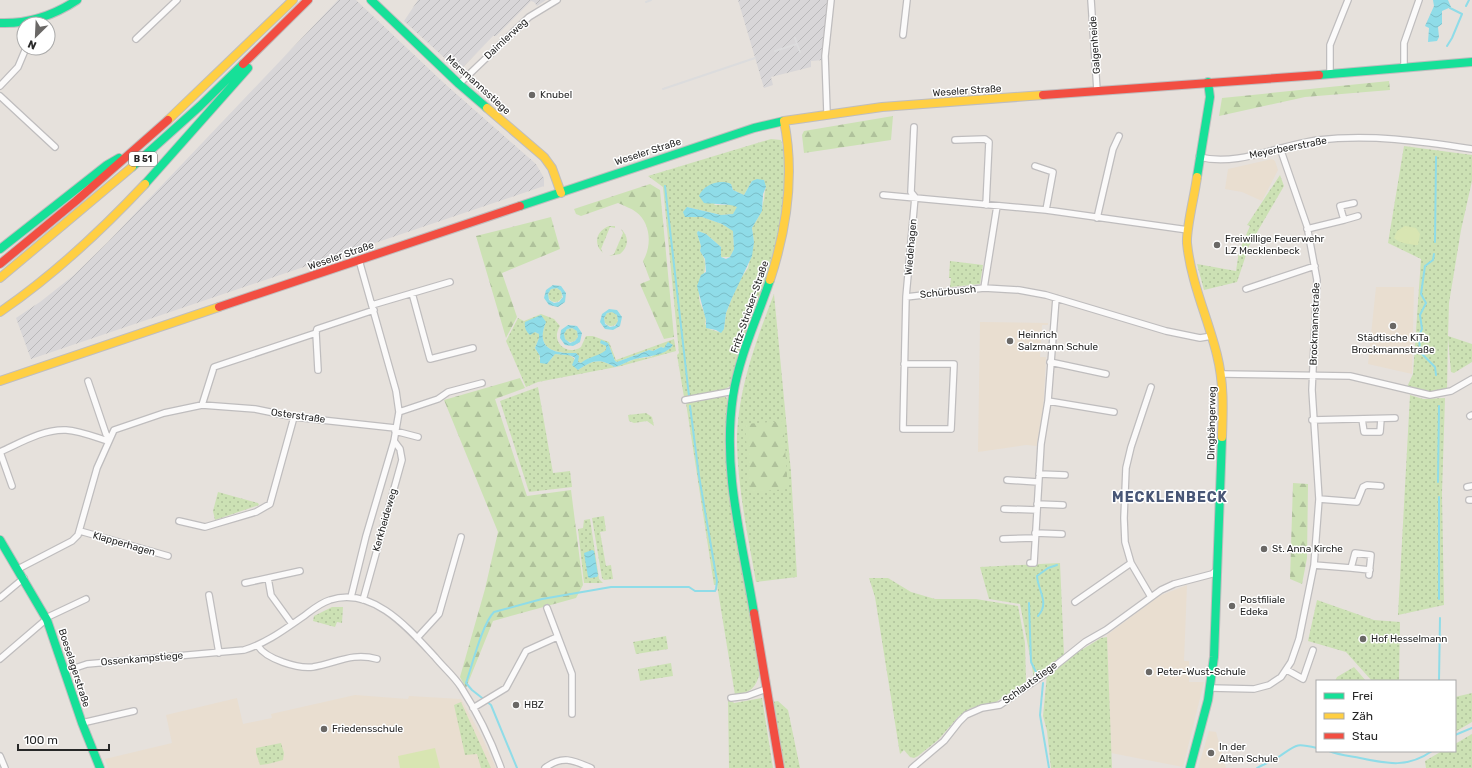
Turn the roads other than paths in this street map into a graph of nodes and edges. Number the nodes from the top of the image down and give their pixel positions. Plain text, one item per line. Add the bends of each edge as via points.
1 (77, 0) edge
2 (177, 0) edge
3 (294, 0) edge
4 (308, 0) edge
5 (371, 0) edge
6 (557, 0) edge
7 (831, 0) edge
8 (907, 0) edge
9 (1091, 0) edge
10 (1348, 0) edge
11 (1419, 0) edge
12 (44, 16) edge
13 (16, 21) edge
14 (0, 23) edge
15 (278, 30) junction
16 (903, 35) dead end
17 (136, 39) dead end
18 (23, 56) edge
19 (1472, 62) edge
20 (1404, 67) junction
21 (1330, 74) junction
22 (1208, 82) junction
23 (459, 84) junction
24 (0, 86) edge
25 (1097, 90) junction
26 (0, 96) edge
27 (827, 113) junction
28 (784, 121) junction
29 (914, 127) dead end
30 (1119, 136) dead end
31 (955, 140) dead end
32 (55, 147) dead end
33 (1280, 148) junction
34 (1472, 148) edge
35 (134, 149) junction
36 (1199, 158) junction
37 (1035, 166) dead end
38 (561, 192) junction
39 (883, 195) dead end
40 (915, 197) junction
41 (1354, 203) dead end
42 (986, 205) junction
43 (997, 206) junction
44 (1046, 210) junction
45 (1358, 216) dead end
46 (1097, 218) junction
47 (1344, 220) junction
48 (1307, 229) junction
49 (1188, 230) junction
50 (0, 249) edge
51 (359, 260) junction
52 (0, 264) edge
53 (1315, 266) junction
54 (0, 278) edge
55 (450, 282) dead end
56 (984, 288) junction
57 (1246, 289) dead end
58 (412, 293) junction
59 (906, 296) junction
60 (1056, 298) junction
61 (373, 307) junction
62 (0, 312) edge
63 (317, 331) junction
64 (1212, 336) junction
65 (473, 348) dead end
66 (1050, 362) junction
67 (904, 364) junction
68 (318, 370) dead end
69 (1106, 374) dead end
70 (1223, 374) junction
71 (1312, 375) junction
72 (1472, 379) edge
73 (0, 381) edge
74 (88, 381) dead end
75 (482, 383) dead end
76 (1151, 387) dead end
77 (734, 391) junction
78 (685, 400) dead end
79 (1048, 401) junction
80 (202, 405) junction
81 (399, 412) junction
82 (1114, 412) dead end
83 (294, 417) junction
84 (1395, 418) dead end
85 (1362, 419) junction
86 (1381, 419) junction
87 (1312, 420) junction
88 (395, 429) junction
89 (418, 437) dead end
90 (109, 440) junction
91 (394, 441) junction
92 (0, 452) edge
93 (1039, 474) junction
94 (1065, 476) dead end
95 (1007, 480) dead end
96 (1038, 482) junction
97 (12, 486) dead end
98 (1381, 486) dead end
99 (1319, 499) junction
100 (1063, 505) dead end
101 (1037, 507) junction
102 (1004, 509) dead end
103 (179, 520) dead end
104 (80, 531) junction
105 (1062, 534) dead end
106 (1035, 535) junction
107 (461, 537) dead end
108 (1003, 539) dead end
109 (0, 540) edge
110 (168, 556) dead end
111 (1030, 563) dead end
112 (1131, 563) junction
113 (1314, 565) junction
114 (1351, 568) junction
115 (18, 569) junction
116 (1217, 570) junction
117 (300, 571) dead end
118 (24, 578) junction
119 (268, 578) junction
120 (245, 583) dead end
121 (209, 595) dead end
122 (351, 597) junction
123 (1151, 597) junction
124 (0, 598) edge
125 (86, 599) dead end
126 (363, 600) junction
127 (1075, 602) dead end
128 (547, 608) dead end
129 (47, 620) junction
130 (292, 624) junction
131 (557, 637) junction
132 (417, 638) junction
133 (258, 646) junction
134 (1313, 650) dead end
135 (219, 653) junction
136 (0, 659) edge
137 (377, 659) dead end
138 (1287, 670) junction
139 (66, 671) junction
140 (1210, 688) junction
141 (766, 689) junction
142 (731, 698) dead end
143 (473, 708) junction
144 (134, 711) dead end
145 (572, 714) dead end
146 (82, 723) junction
147 (0, 756) edge
148 (4, 768) edge
149 (100, 768) edge
150 (501, 768) edge
151 (545, 768) edge
152 (591, 768) edge
153 (780, 768) edge
154 (912, 768) edge
155 (1190, 768) edge

1 - 12 main road via 53,14
2 - 17 street
3 - 35 main road, B 51 via 194,98
4 - 15 main road, B 51
5 - 23 main road, Mersmannsstiege
6 - 23 street, Daimlerweg via 529,17
7 - 27 street via 826,56
8 - 16 street
9 - 25 street, Galgenheide
10 - 21 street via 1330,45
11 - 20 street via 1404,42
13 - 14 main road
15 - 54 main road, B 51 via 134,166
15 - 62 main road, B 51 via 176,151 121,211 62,268
18 - 24 street via 18,67
19 - 20 main road, Weseler Straße
20 - 21 main road, Weseler Straße
21 - 22 main road, Weseler Straße
22 - 25 main road, Weseler Straße
22 - 36 main road, Dingbängerweg via 1210,98
23 - 38 main road, Mersmannsstiege via 548,162
25 - 27 main road, Weseler Straße
26 - 32 street
27 - 28 main road, Weseler Straße
28 - 38 main road, Weseler Straße via 747,130
28 - 77 main road, Fritz-Stricker-Straße via 790,162 785,226 772,275 745,346
29 - 40 street, Wiedehagen via 911,192
30 - 46 street
31 - 42 street via 985,139 989,142
33 - 34 street, Meyerbeerstraße via 1317,140 1356,137
33 - 36 street, Meyerbeerstraße via 1225,161
33 - 48 street, Brockmannstraße
35 - 50 main road, B 51 via 107,165
35 - 52 main road, B 51 via 85,195
36 - 49 main road, Dingbängerweg
37 - 44 street via 1053,172
38 - 51 main road, Weseler Straße
39 - 40 street
40 - 42 street
40 - 59 street, Wiedehagen
41 - 47 street via 1340,206
42 - 43 street
43 - 44 street
43 - 56 street
44 - 46 street
45 - 47 street
46 - 49 street
47 - 48 street
48 - 53 street, Brockmannstraße
49 - 64 main road, Dingbängerweg via 1189,264
51 - 61 street, Kerkheideweg
51 - 73 main road, Weseler Straße
53 - 57 street
53 - 71 street, Brockmannstraße via 1317,299
55 - 58 street
56 - 59 street, Schürbusch
56 - 60 street, Schürbusch via 1019,290
58 - 61 street
58 - 65 street via 430,358
59 - 67 street, Schürbusch
60 - 64 street, Schürbusch via 1166,331 1200,338
60 - 66 street
61 - 63 street
61 - 81 street, Kerkheideweg via 396,391
63 - 68 street
63 - 80 street via 214,367
64 - 70 main road, Dingbängerweg
66 - 69 street
66 - 79 street
67 - 67 street, Schürbusch via 903,429 951,429 954,364
70 - 71 street
70 - 116 main road, Dingbängerweg
71 - 72 street via 1358,377 1430,395 1451,391
71 - 87 street, Brockmannstraße
74 - 90 street
75 - 81 street via 448,392 438,399
76 - 112 street via 1130,446 1126,468 1124,526
77 - 78 street
77 - 141 main road, Fritz-Stricker-Straße via 729,443 730,474
79 - 82 street
79 - 93 street
80 - 83 street, Osterstraße via 255,409
80 - 90 street, Osterstraße via 164,413 114,430
81 - 88 street, Kerkheideweg
83 - 88 street, Osterstraße
83 - 103 street via 270,504 256,512 205,527
84 - 86 street
85 - 86 street
85 - 86 street via 1364,432 1380,432
85 - 87 street
87 - 99 street, Brockmannstraße
88 - 89 street
88 - 91 street, Kerkheideweg
90 - 92 street via 66,430 54,431
90 - 104 street via 97,468
91 - 122 street, Kerkheideweg
91 - 126 street, Kerkheideweg via 400,449 402,460
92 - 97 street
93 - 94 street
93 - 96 street
95 - 96 street
96 - 101 street
98 - 99 street via 1363,487 1357,502
99 - 113 street, Brockmannstraße
100 - 101 street
101 - 102 street
101 - 106 street
104 - 110 street, Klapperhagen
104 - 115 street via 72,541
105 - 106 street
106 - 108 street
106 - 111 street via 1034,563
107 - 132 street via 438,614
109 - 115 main road, Boeselagerstraße
112 - 123 street
112 - 127 street
113 - 114 street
113 - 138 street, Brockmannstraße via 1302,629
114 - 114 street via 1355,553 1371,555 1370,573
115 - 118 main road, Boeselagerstraße
116 - 123 street, Schlautstiege via 1212,574 1174,584
116 - 140 main road, Dingbängerweg via 1214,657
117 - 119 street
118 - 124 street
118 - 129 main road, Boeselagerstraße
119 - 120 street
119 - 130 street via 271,594
121 - 135 street
122 - 126 street, Ossenkampstiege
122 - 130 street, Ossenkampstiege via 330,600
123 - 154 street, Schlautstiege via 1000,705 982,708 966,715 944,741
125 - 129 street, Boeselagerstraße
126 - 132 street, Ossenkampstiege via 391,614
128 - 131 street
129 - 136 street
129 - 139 main road, Boeselagerstraße
130 - 133 street, Ossenkampstiege
131 - 143 street via 526,651 506,688
131 - 145 street via 572,674
132 - 143 street, Ossenkampstiege via 460,686
133 - 135 street, Ossenkampstiege
133 - 137 street via 262,653 286,663 312,667 349,656
134 - 138 street via 1303,680
135 - 139 street, Ossenkampstiege via 87,664
138 - 140 street, Brockmannstraße via 1275,682 1262,688
139 - 146 main road, Boeselagerstraße
140 - 155 main road, Dingbängerweg
141 - 142 street via 747,696
141 - 153 main road, Fritz-Stricker-Straße
143 - 150 street, Ossenkampstiege
144 - 146 street, Boeselagerstraße
146 - 149 main road, Boeselagerstraße
147 - 148 street
151 - 152 street via 560,759 575,761

